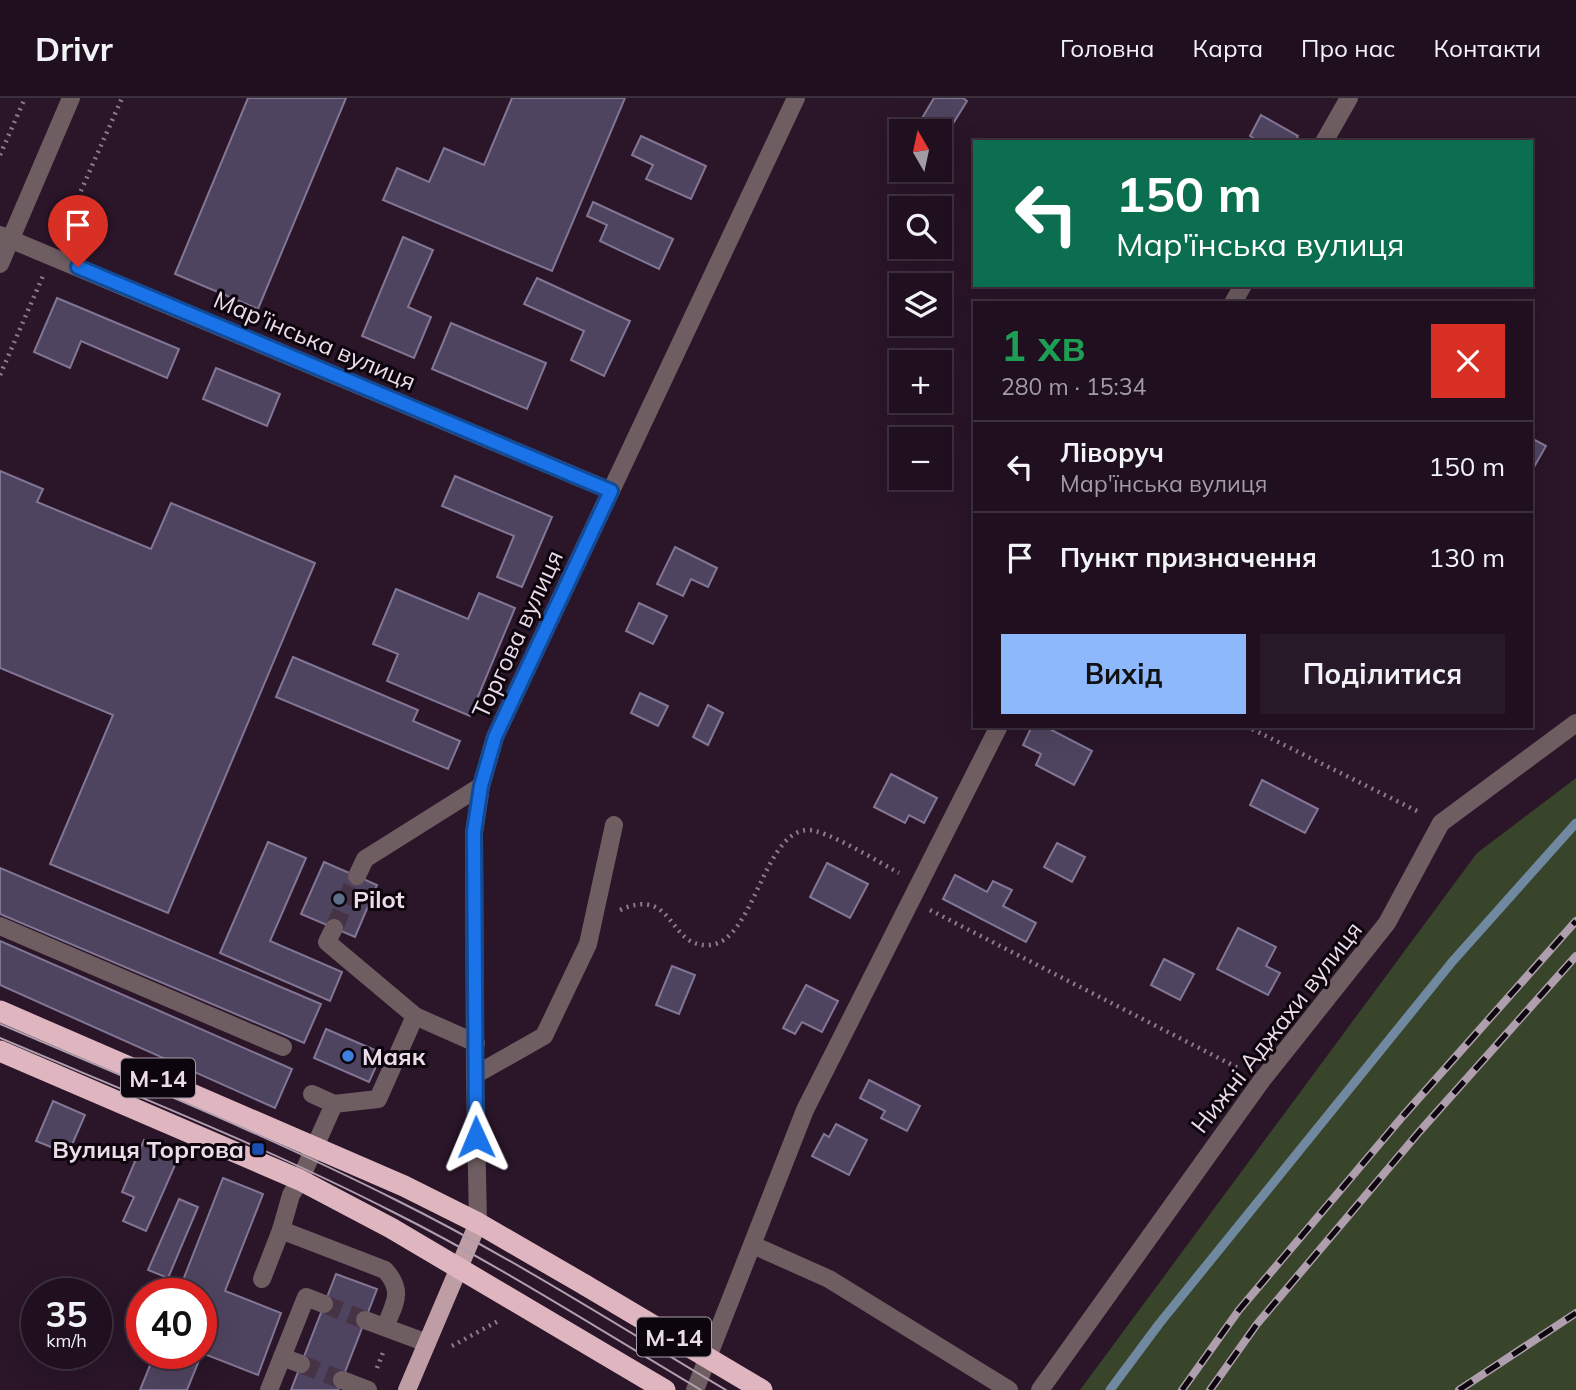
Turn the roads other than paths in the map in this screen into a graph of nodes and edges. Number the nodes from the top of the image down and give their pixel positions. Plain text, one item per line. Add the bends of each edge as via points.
1 (71, 98) edge
2 (796, 98) edge
3 (1349, 98) edge
4 (1325, 140) edge
5 (5, 237) edge
6 (0, 264) edge
7 (611, 491) junction
8 (1576, 723) edge
9 (998, 728) edge
10 (481, 786) junction
11 (614, 825) dead end
12 (357, 876) tunnel mouth
13 (0, 926) edge
14 (334, 928) tunnel mouth
15 (0, 1011) edge
16 (415, 1016) junction
17 (476, 1043) junction
18 (284, 1047) dead end
19 (0, 1051) edge
20 (475, 1075) junction
21 (312, 1094) dead end
22 (334, 1104) junction
23 (315, 1146) junction
24 (300, 1180) junction
25 (478, 1223) junction
26 (281, 1230) junction
27 (753, 1245) junction
28 (458, 1268) junction
29 (262, 1279) dead end
30 (324, 1304) tunnel mouth
31 (365, 1320) tunnel mouth
32 (385, 1327) junction
33 (426, 1343) junction
34 (282, 1357) junction
35 (301, 1364) tunnel mouth
36 (342, 1380) tunnel mouth
37 (269, 1390) edge
38 (368, 1390) edge
39 (407, 1390) edge
40 (665, 1390) edge
41 (695, 1390) edge
42 (762, 1390) edge
43 (1009, 1390) edge
44 (1040, 1390) edge

1 - 5 street
2 - 7 street, Торгова вулиця
3 - 4 street
5 - 6 street
5 - 7 street, Мар'їнська вулиця
7 - 10 street, Торгова вулиця via 495,737
8 - 44 street, Нижні Аджахи вулиця via 1441,823 1387,923 1262,1080
9 - 27 street via 805,1110
10 - 12 street via 365,859
10 - 17 street, Торгова вулиця via 474,832
11 - 20 street via 588,944 544,1036
13 - 18 street
14 - 16 street via 327,942
15 - 23 highway, М-14
16 - 17 street
16 - 22 street via 379,1099
17 - 20 street, Торгова вулиця
19 - 24 highway, М-14
20 - 25 street, Торгова вулиця
21 - 22 street
22 - 23 street
23 - 24 street
23 - 25 highway, М-14
24 - 26 street
24 - 28 highway, М-14
25 - 28 main road, Торгова вулиця
25 - 42 highway, М-14, bridge
26 - 29 street
26 - 32 street via 385,1270 395,1282 397,1297
27 - 41 street
27 - 43 street via 829,1279
28 - 33 main road, Торгова вулиця
28 - 40 highway, М-14
30 - 34 street via 306,1297
31 - 32 street
32 - 33 street
33 - 39 main road, Торгова вулиця
34 - 35 street
34 - 37 street
36 - 38 street

